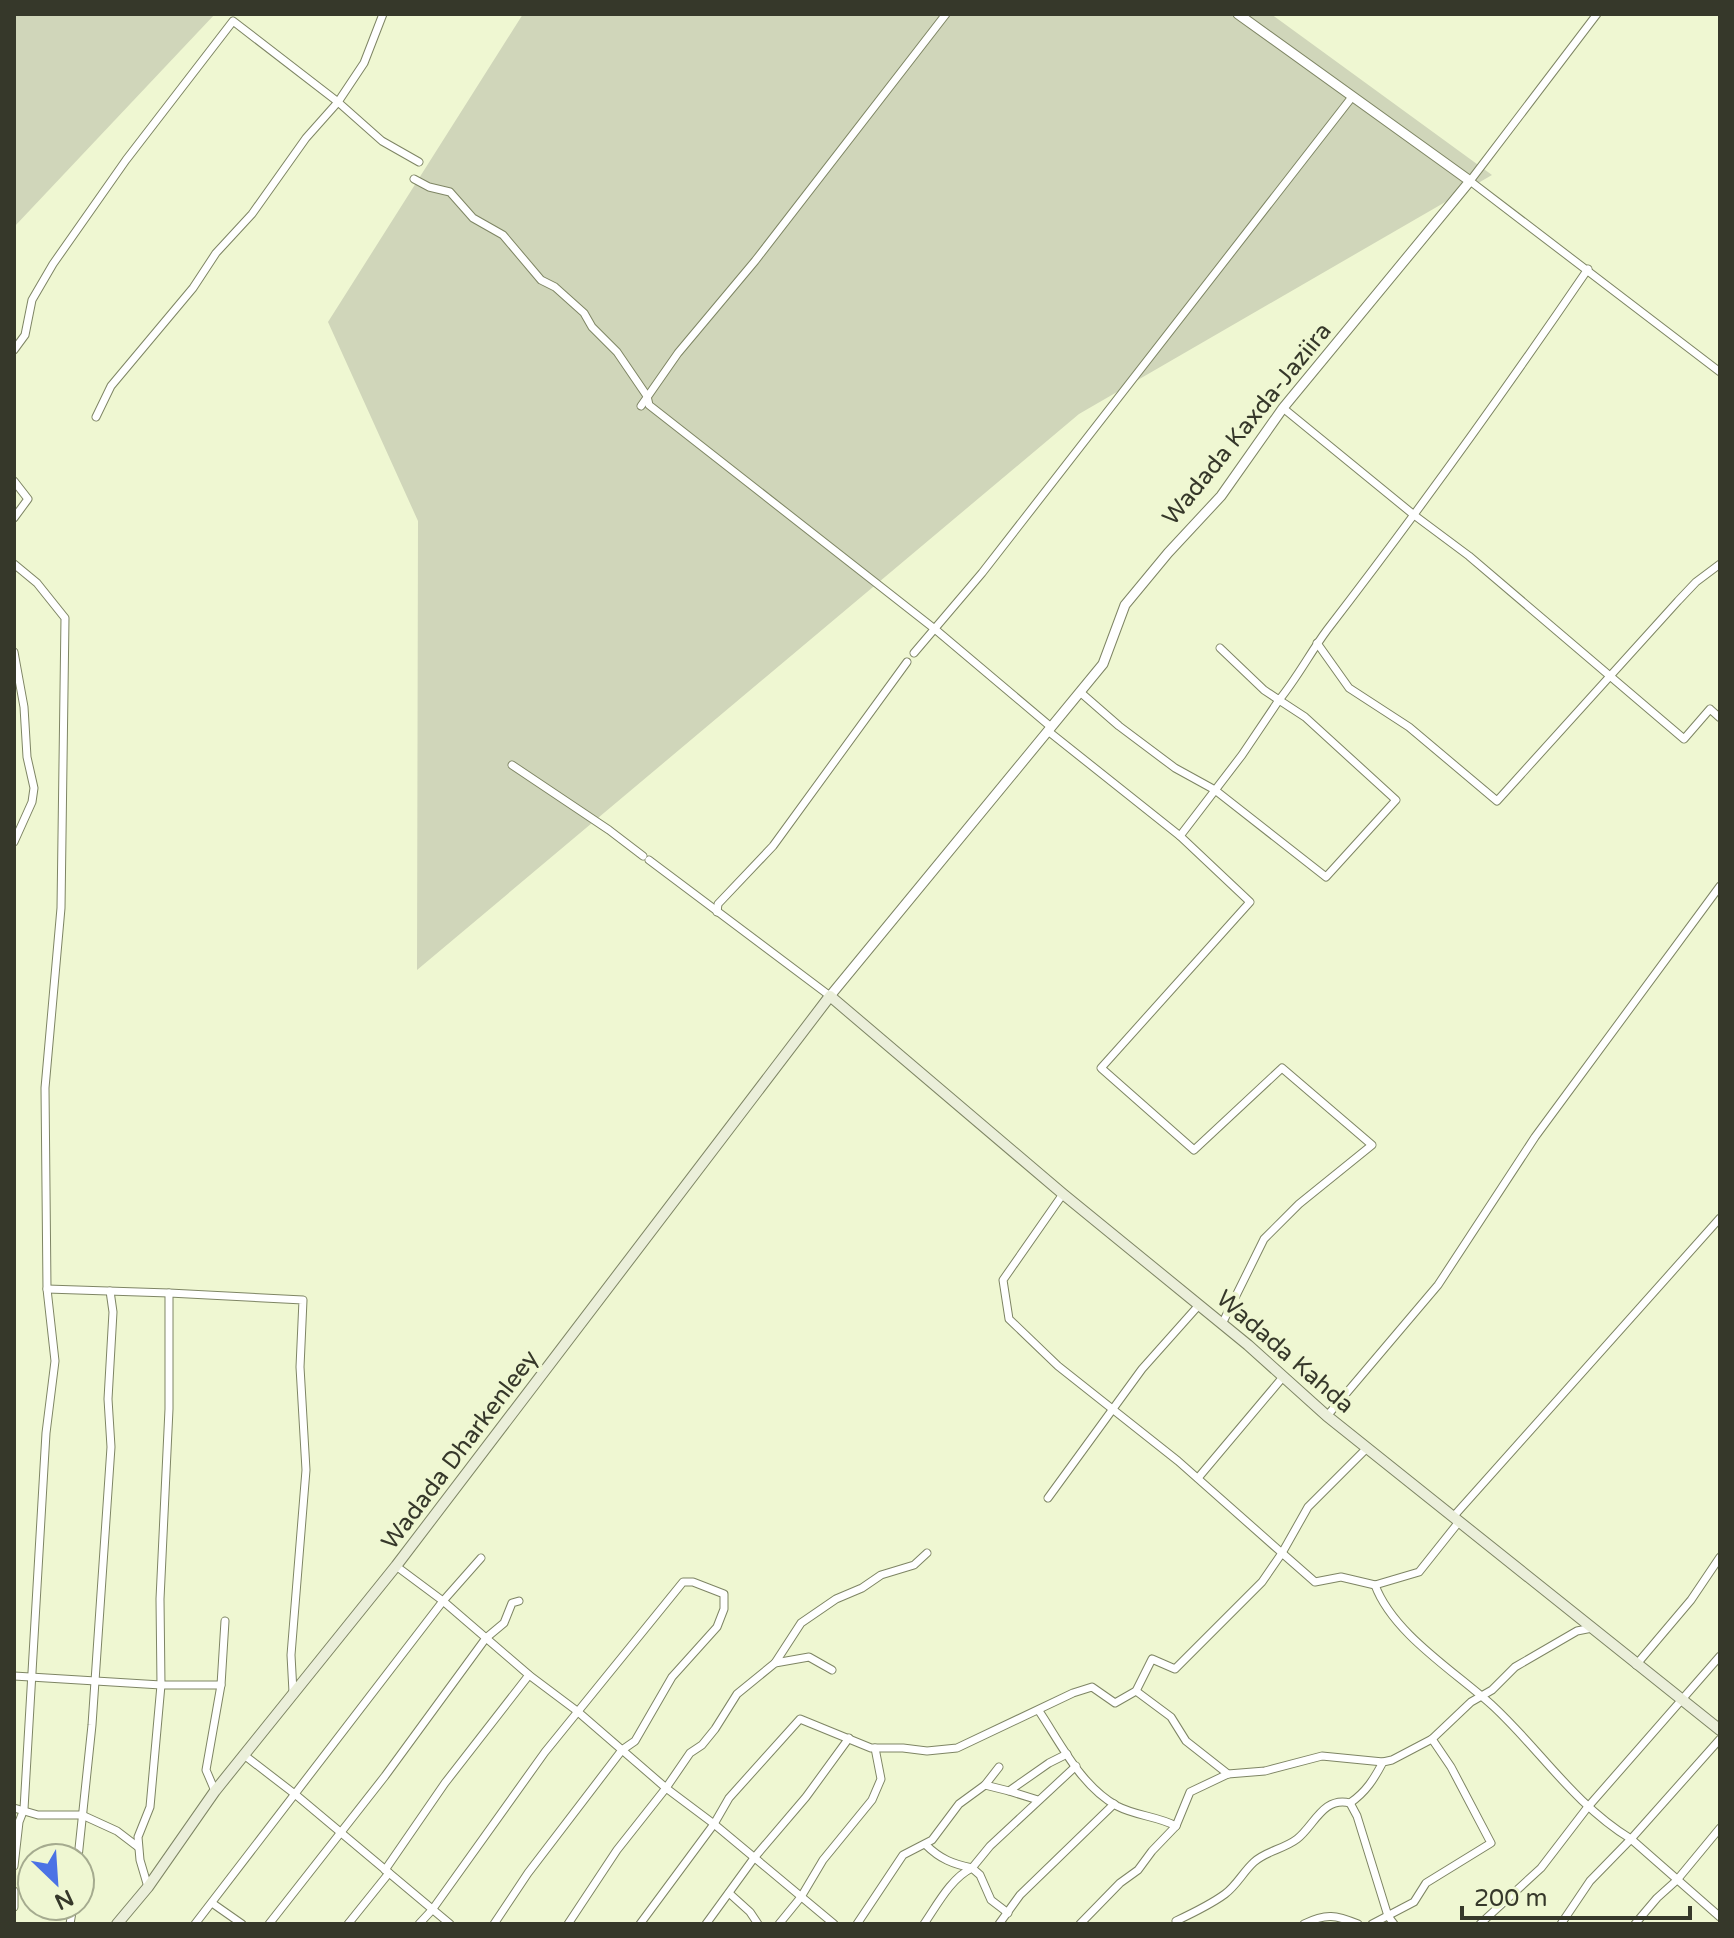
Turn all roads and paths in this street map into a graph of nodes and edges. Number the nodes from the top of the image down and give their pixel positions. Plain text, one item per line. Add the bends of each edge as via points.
1 (383, 14) edge
2 (946, 14) edge
3 (1238, 14) edge
4 (1597, 14) edge
5 (1352, 97) junction
6 (338, 102) junction
7 (419, 162) dead end
8 (414, 179) dead end
9 (1470, 181) junction
10 (1588, 269) junction
11 (14, 350) edge
12 (1720, 372) edge
13 (647, 396) junction
14 (641, 406) dead end
15 (1283, 408) junction
16 (96, 417) dead end
17 (14, 481) edge
18 (1414, 515) junction
19 (14, 518) edge
20 (14, 564) edge
21 (1720, 564) edge
22 (936, 630) junction
23 (1317, 643) junction
24 (1220, 648) dead end
25 (14, 652) edge
26 (914, 653) dead end
27 (907, 662) dead end
28 (1612, 677) junction
29 (1080, 692) junction
30 (1279, 700) junction
31 (1720, 718) edge
32 (1050, 729) junction
33 (512, 765) dead end
34 (1215, 790) junction
35 (1180, 836) junction
36 (14, 842) edge
37 (1720, 886) edge
38 (717, 912) junction
39 (830, 996) junction
40 (1063, 1194) junction
41 (1720, 1218) edge
42 (47, 1289) junction
43 (110, 1291) junction
44 (169, 1293) junction
45 (1199, 1305) junction
46 (1222, 1324) junction
47 (1283, 1377) junction
48 (1113, 1408) junction
49 (1327, 1416) junction
50 (1367, 1448) junction
51 (1198, 1478) junction
52 (1048, 1498) dead end
53 (1455, 1520) junction
54 (927, 1553) dead end
55 (1282, 1553) junction
56 (1720, 1557) edge
57 (481, 1558) dead end
58 (396, 1566) junction
59 (1375, 1585) junction
60 (443, 1601) junction
61 (519, 1601) dead end
62 (225, 1621) dead end
63 (1593, 1627) junction
64 (486, 1638) junction
65 (1720, 1656) edge
66 (775, 1663) junction
67 (1636, 1665) junction
68 (832, 1670) dead end
69 (529, 1675) junction
70 (14, 1676) edge
71 (31, 1677) junction
72 (96, 1682) junction
73 (161, 1685) junction
74 (221, 1685) junction
75 (1136, 1691) junction
76 (293, 1692) junction
77 (1480, 1696) junction
78 (1681, 1698) junction
79 (577, 1711) junction
80 (1039, 1711) junction
81 (1720, 1730) edge
82 (849, 1738) junction
83 (1432, 1739) junction
84 (1720, 1739) edge
85 (875, 1748) junction
86 (622, 1750) junction
87 (1067, 1754) junction
88 (244, 1755) junction
89 (1383, 1762) junction
90 (1076, 1766) junction
91 (999, 1767) dead end
92 (1228, 1774) junction
93 (985, 1785) junction
94 (666, 1788) junction
95 (215, 1791) junction
96 (1009, 1791) junction
97 (296, 1795) junction
98 (1038, 1800) junction
99 (1350, 1803) junction
100 (1114, 1804) junction
101 (14, 1808) edge
102 (1587, 1808) junction
103 (24, 1809) junction
104 (82, 1815) junction
105 (714, 1824) junction
106 (1176, 1826) junction
107 (1720, 1828) edge
108 (341, 1834) junction
109 (1631, 1839) junction
110 (79, 1842) edge
111 (926, 1845) junction
112 (138, 1847) junction
113 (754, 1858) junction
114 (14, 1866) edge
115 (972, 1868) junction
116 (387, 1871) junction
117 (1677, 1880) junction
118 (148, 1887) junction
119 (14, 1891) edge
120 (729, 1893) junction
121 (801, 1897) junction
122 (212, 1903) junction
123 (14, 1907) edge
124 (432, 1910) junction
125 (1008, 1913) junction
126 (1388, 1916) junction
127 (1720, 1917) edge
128 (117, 1924) edge
129 (195, 1924) edge
130 (242, 1924) edge
131 (269, 1924) edge
132 (348, 1924) edge
133 (419, 1924) edge
134 (450, 1924) edge
135 (494, 1924) edge
136 (568, 1924) edge
137 (640, 1924) edge
138 (706, 1924) edge
139 (758, 1924) edge
140 (779, 1924) edge
141 (834, 1924) edge
142 (857, 1924) edge
143 (924, 1924) edge
144 (999, 1924) edge
145 (1080, 1924) edge
146 (1178, 1924) edge
147 (1304, 1924) edge
148 (1358, 1924) edge
149 (1372, 1924) edge
150 (1394, 1924) edge
151 (1480, 1924) edge
152 (1561, 1924) edge
153 (1635, 1924) edge
154 (1714, 1924) edge

1 - 6 street via 364,63
2 - 13 street
3 - 5 street
4 - 9 street
5 - 9 street
5 - 22 street
6 - 7 street via 382,141
6 - 11 street via 233,21 53,264 32,300 25,335
6 - 16 street via 111,386
8 - 13 street via 450,192 473,218 503,235 541,280 584,313
9 - 10 street
9 - 15 street, Wadada Kaxda-Jaziira
10 - 12 street
10 - 18 street
13 - 14 street
13 - 22 street via 649,405
15 - 18 street
15 - 29 street, Wadada Kaxda-Jaziira via 1221,496 1125,605 1103,664
17 - 19 street via 28,499
18 - 23 street
18 - 28 street
20 - 42 street via 65,618 61,908 45,1088
21 - 28 street via 1696,582
22 - 26 street
22 - 32 street
23 - 28 street via 1349,688 1409,727 1497,801
23 - 30 street
24 - 30 street
25 - 36 street via 34,788
27 - 38 street via 773,846 718,904
28 - 31 street via 1684,739 1710,709
29 - 32 street, Wadada Kaxda-Jaziira
29 - 34 street via 1175,768
30 - 34 street
30 - 34 street via 1396,800 1326,877
32 - 35 street
32 - 39 street, Wadada Kaxda-Jaziira
33 - 38 street
34 - 35 street
35 - 46 street via 1250,902 1101,1068 1194,1150 1282,1068 1372,1145 1264,1239
37 - 49 street via 1535,1137 1438,1285
38 - 39 street
39 - 40 main road, Wadada Kahda
39 - 58 main road, Wadada Dharkenleey
40 - 45 main road, Wadada Kahda
40 - 48 street via 1003,1280 1009,1319
41 - 53 street
42 - 43 street
42 - 71 street via 55,1361
43 - 44 street
43 - 72 street via 111,1447
44 - 73 street
44 - 76 street via 303,1300 300,1367 306,1470 291,1655
45 - 46 main road, Wadada Kahda
45 - 48 street
46 - 47 main road, Wadada Kahda
47 - 49 main road, Wadada Kahda
47 - 51 street
48 - 51 street
48 - 52 street
49 - 50 main road, Wadada Kahda
50 - 53 main road, Wadada Kahda
50 - 55 street via 1308,1507
51 - 55 street
53 - 59 street via 1419,1572
53 - 63 main road, Wadada Kahda
54 - 66 street via 914,1565 881,1575 801,1623
55 - 59 street via 1315,1582 1341,1577
55 - 75 street via 1262,1582 1175,1669 1152,1659
56 - 67 street
57 - 60 street
58 - 60 street
58 - 76 main road, Wadada Dharkenleey
59 - 77 street via 1402,1627
60 - 64 street
60 - 97 street
61 - 64 street
62 - 74 street
63 - 67 main road, Wadada Kahda
63 - 77 street via 1515,1667
64 - 69 street
64 - 108 street
65 - 78 street
66 - 68 street via 809,1657
66 - 94 street via 737,1694
67 - 78 main road, Wadada Kahda
69 - 79 street
69 - 116 street via 445,1783
70 - 71 street
71 - 72 street
71 - 103 street
72 - 73 street
72 - 104 street
73 - 74 street
73 - 112 street via 150,1807
74 - 95 street via 206,1770
75 - 80 street via 1115,1703 1092,1687
75 - 92 street via 1171,1717 1186,1741
76 - 88 main road, Wadada Dharkenleey
77 - 83 street
77 - 102 street
78 - 81 main road, Wadada Kahda
78 - 102 street
79 - 86 street
79 - 86 street via 683,1582 724,1594 717,1627 672,1677 635,1741
79 - 124 street
80 - 85 street via 957,1748
80 - 87 street
82 - 85 street
82 - 105 street via 800,1719 729,1798
82 - 113 street
83 - 89 street
83 - 126 street via 1491,1843 1426,1883 1414,1902
84 - 109 street
85 - 121 street via 881,1779 872,1800 823,1860
86 - 94 street
86 - 135 street
87 - 90 street
87 - 96 street
88 - 95 main road, Wadada Dharkenleey
88 - 97 street
89 - 92 street via 1322,1756 1265,1771
89 - 99 street via 1370,1786
90 - 98 street
90 - 100 street
91 - 93 street
92 - 106 street via 1190,1792
93 - 96 street
93 - 111 street via 959,1804
94 - 105 street
94 - 136 street
95 - 118 main road, Wadada Dharkenleey
96 - 98 street
97 - 108 street
97 - 122 street
98 - 115 street
99 - 126 street
99 - 146 street via 1324,1809 1298,1838 1261,1857 1227,1893
100 - 106 street
100 - 125 street
101 - 103 street
102 - 109 street
102 - 151 street via 1541,1868
103 - 104 street via 38,1815
103 - 114 street
104 - 110 street
104 - 112 street
105 - 113 street
105 - 137 street
106 - 145 street
107 - 117 street
108 - 116 street
108 - 131 street
109 - 117 street
109 - 152 street via 1590,1881
111 - 115 street via 953,1864
111 - 142 street via 903,1855
112 - 118 street
113 - 120 street
113 - 121 street
115 - 125 street via 991,1900
115 - 143 street via 943,1895
116 - 124 street
116 - 132 street
117 - 127 street
117 - 153 street
118 - 128 main road, Wadada Dharkenleey
119 - 123 street
120 - 138 street
120 - 139 street
121 - 140 street
121 - 141 street
122 - 129 street
122 - 130 street
124 - 133 street
124 - 134 street
125 - 144 street
126 - 149 street
126 - 150 street
127 - 154 street
147 - 148 street via 1335,1914

